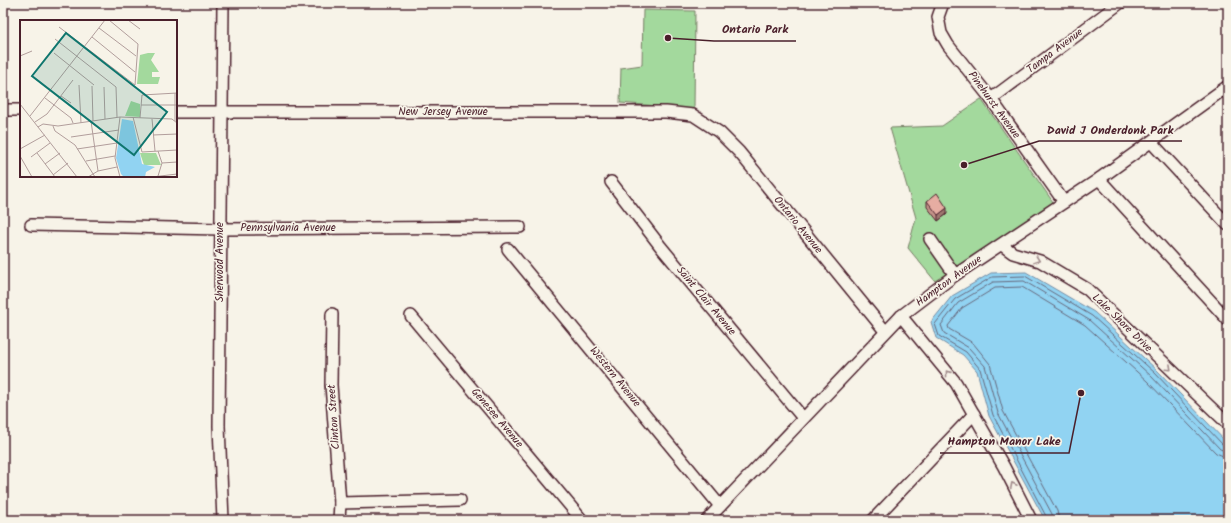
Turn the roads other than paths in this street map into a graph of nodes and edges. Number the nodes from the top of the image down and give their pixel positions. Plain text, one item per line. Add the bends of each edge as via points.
1 (223, 3) edge
2 (943, 3) edge
3 (1120, 3) edge
4 (1228, 86) edge
5 (991, 99) junction
6 (3, 110) edge
7 (20, 110) edge
8 (177, 112) edge
9 (222, 112) junction
10 (707, 123) joint
11 (1152, 143) junction
12 (1099, 179) junction
13 (611, 182) dead end
14 (1064, 202) junction
15 (32, 225) dead end
16 (1228, 225) edge
17 (520, 227) dead end
18 (220, 228) junction
19 (930, 239) dead end
20 (1002, 245) junction
21 (508, 249) dead end
22 (955, 275) junction
23 (332, 314) dead end
24 (411, 316) dead end
25 (901, 316) junction
26 (1228, 320) edge
27 (885, 331) junction
28 (974, 414) junction
29 (803, 418) junction
30 (1228, 424) edge
31 (460, 500) dead end
32 (340, 503) junction
33 (720, 506) junction
34 (223, 520) edge
35 (339, 520) edge
36 (582, 520) edge
37 (708, 520) edge
38 (873, 520) edge
39 (1031, 520) edge

1 - 9 street, Sherwood Avenue
2 - 5 street, Pinehurst Avenue via 938,18 941,33
3 - 5 street, Tampa Avenue
4 - 11 street, Hampton Avenue
5 - 14 street, Pinehurst Avenue
6 - 7 street
8 - 9 street, New Jersey Avenue
9 - 10 street, New Jersey Avenue via 666,112 693,115
9 - 18 street, Sherwood Avenue
10 - 27 street, Ontario Avenue via 739,152
11 - 12 street, Hampton Avenue
11 - 16 street
12 - 14 street, Hampton Avenue
12 - 26 street
13 - 29 street, Saint Clair Avenue via 661,247
14 - 20 street, Hampton Avenue
15 - 18 street, Pennsylvania Avenue
17 - 18 street, Pennsylvania Avenue
18 - 34 street, Sherwood Avenue via 219,426
19 - 22 street
20 - 22 street, Hampton Avenue
20 -> 30 street, Lake Shore Drive via 1013,253 1040,260 1087,289
21 - 33 street, Western Avenue
22 - 25 street, Hampton Avenue
23 - 32 street, Clinton Street via 331,385
24 - 36 street, Genesee Avenue
25 - 27 street, Hampton Avenue
28 -> 25 street via 956,383
27 - 29 street, Hampton Avenue
28 - 38 street
39 -> 28 street
29 - 33 street, Hampton Avenue
31 - 32 street
32 - 35 street, Clinton Street
33 - 37 street, Hampton Avenue

